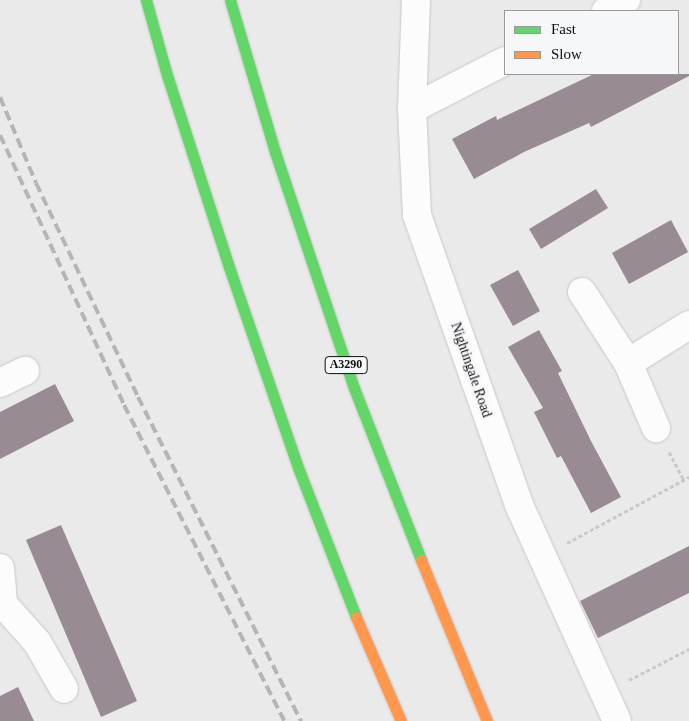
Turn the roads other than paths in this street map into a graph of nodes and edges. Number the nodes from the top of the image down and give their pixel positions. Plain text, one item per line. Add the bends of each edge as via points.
1 (146, 0) edge
2 (230, 0) edge
3 (416, 0) edge
4 (626, 0) edge
5 (608, 10) edge
6 (504, 62) edge
7 (412, 109) junction
8 (582, 292) dead end
9 (689, 325) edge
10 (628, 363) junction
11 (25, 371) dead end
12 (0, 382) edge
13 (656, 428) dead end
14 (0, 568) edge
15 (2, 606) edge
16 (64, 689) dead end
17 (401, 721) edge
18 (487, 721) edge
19 (617, 721) edge

1 - 17 main road via 229,267 299,470
2 - 18 main road, A3290 via 275,152 354,388 439,608
3 - 7 street, Nightingale Road
4 - 5 street
6 - 7 street
7 - 19 street, Nightingale Road via 417,215 519,505
8 - 10 street
9 - 10 street
10 - 13 street
11 - 12 street
14 - 15 street
15 - 16 street via 37,642

